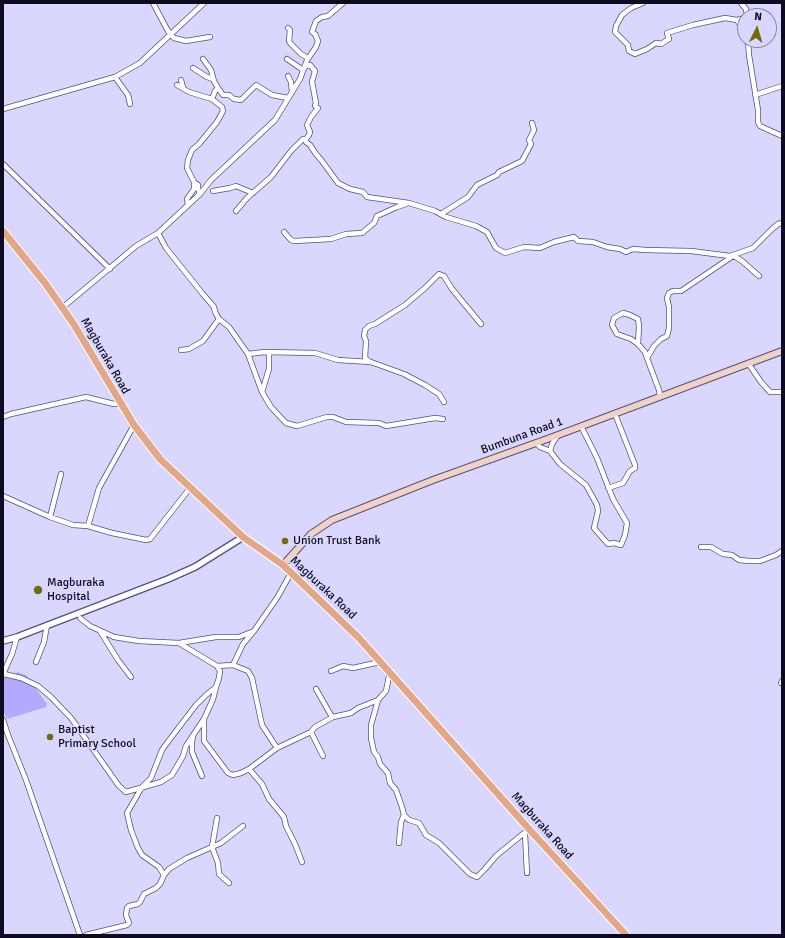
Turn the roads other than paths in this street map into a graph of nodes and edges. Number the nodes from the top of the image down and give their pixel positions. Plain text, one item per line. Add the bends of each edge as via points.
1 (153, 3) edge
2 (204, 3) edge
3 (343, 3) edge
4 (643, 3) edge
5 (737, 20) edge
6 (288, 28) dead end
7 (171, 34) junction
8 (210, 37) dead end
9 (749, 48) edge
10 (308, 58) junction
11 (203, 59) dead end
12 (287, 59) dead end
13 (193, 68) dead end
14 (304, 69) junction
15 (288, 76) dead end
16 (115, 77) junction
17 (213, 79) junction
18 (181, 80) dead end
19 (177, 85) dead end
20 (782, 86) edge
21 (183, 87) junction
22 (218, 88) junction
23 (292, 92) junction
24 (223, 95) junction
25 (755, 95) junction
26 (288, 98) junction
27 (212, 99) junction
28 (130, 104) dead end
29 (3, 109) edge
30 (532, 123) dead end
31 (782, 136) edge
32 (305, 139) junction
33 (3, 164) edge
34 (194, 182) junction
35 (213, 191) dead end
36 (252, 193) junction
37 (200, 194) junction
38 (409, 203) junction
39 (188, 205) junction
40 (236, 210) dead end
41 (441, 214) junction
42 (782, 223) edge
43 (3, 231) edge
44 (284, 232) dead end
45 (158, 233) junction
46 (732, 256) junction
47 (110, 269) junction
48 (759, 276) dead end
49 (62, 308) junction
50 (220, 319) junction
51 (481, 324) dead end
52 (638, 344) junction
53 (181, 350) dead end
54 (782, 351) edge
55 (269, 352) junction
56 (248, 354) junction
57 (365, 358) junction
58 (647, 358) junction
59 (357, 361) junction
60 (371, 362) junction
61 (748, 363) junction
62 (262, 392) junction
63 (782, 392) edge
64 (658, 397) junction
65 (444, 402) dead end
66 (120, 404) junction
67 (615, 414) junction
68 (3, 417) edge
69 (443, 419) dead end
70 (134, 425) junction
71 (581, 426) junction
72 (558, 435) junction
73 (536, 443) junction
74 (550, 451) junction
75 (61, 474) dead end
76 (190, 488) junction
77 (608, 488) junction
78 (3, 496) edge
79 (50, 517) junction
80 (88, 526) junction
81 (243, 537) junction
82 (701, 547) dead end
83 (782, 551) edge
84 (283, 565) junction
85 (291, 573) junction
86 (80, 618) dead end
87 (46, 625) junction
88 (100, 630) junction
89 (254, 631) junction
90 (16, 637) junction
91 (114, 637) junction
92 (3, 641) edge
93 (179, 643) junction
94 (108, 644) junction
95 (36, 662) dead end
96 (380, 662) junction
97 (234, 664) junction
98 (217, 666) junction
99 (331, 671) dead end
100 (390, 671) junction
101 (3, 674) edge
102 (131, 677) dead end
103 (216, 687) junction
104 (316, 688) dead end
105 (378, 700) junction
106 (332, 717) junction
107 (204, 719) junction
108 (3, 720) edge
109 (311, 732) junction
110 (195, 734) junction
111 (5, 736) edge
112 (277, 748) junction
113 (323, 756) dead end
114 (249, 769) junction
115 (202, 776) dead end
116 (142, 787) junction
117 (404, 815) junction
118 (217, 818) dead end
119 (243, 826) dead end
120 (527, 831) junction
121 (399, 843) dead end
122 (212, 847) junction
123 (302, 862) dead end
124 (527, 874) dead end
125 (164, 875) junction
126 (229, 883) dead end
127 (80, 935) edge
128 (86, 935) edge
129 (626, 935) edge

1 - 7 street
2 - 7 street
3 - 10 street via 328,16 316,21 312,32 318,41
4 - 5 street via 622,15 616,26 616,32 628,45 629,51 635,54 656,43 661,44 668,39 667,33 725,18
6 - 10 street via 291,44
7 - 8 street via 179,40 186,41
7 - 16 street via 140,63
9 - 25 street
10 - 14 street
11 - 17 street via 211,70
12 - 14 street
13 - 17 street
14 - 23 street
14 - 32 street via 310,65 315,71 312,82 315,106 318,108 307,125 310,132
15 - 23 street
16 - 28 street via 128,95
16 - 29 street
17 - 22 street
18 - 21 street
19 - 21 street
20 - 25 street
21 - 27 street via 189,92
22 - 24 street
22 - 27 street
23 - 26 street
24 - 26 street via 241,100 256,86 272,95
24 - 27 street
25 - 31 street via 760,126
26 - 37 street via 275,120
27 - 34 street via 223,111 217,122 192,150 187,168
30 - 41 street via 534,130 529,140 531,144 522,162 477,185 468,197
32 - 36 street via 291,151 271,178
32 - 38 street via 338,183 363,192 367,197
33 - 47 street
34 - 37 street via 198,185
34 - 39 street
35 - 36 street via 236,186
36 - 40 street
37 - 39 street
38 - 41 street
38 - 44 street via 377,216 374,223 362,233 346,234 331,239 294,241
39 - 45 street
41 - 46 street via 486,232 496,248 505,253 524,246 540,248 574,237 578,241 593,242 626,252 633,249 691,251
42 - 46 street via 753,248
43 - 49 main road, Magburaka Road via 45,282
45 - 47 street via 136,246
45 - 50 street via 166,248 214,307
46 - 48 street
46 - 58 street via 681,291 669,293 667,336 654,346
47 - 49 street
49 - 66 main road, Magburaka Road
50 - 53 street via 203,341 189,349
50 - 56 street via 230,327
51 - 57 street via 444,276 438,274 405,305 365,330
52 - 52 street via 617,334 612,325 614,318 622,313 638,318
52 - 58 street
54 - 61 main road, Bumbuna Road 1
55 - 56 street
55 - 59 street via 315,353 338,360
55 - 62 street via 269,368
56 - 62 street
57 - 59 street
57 - 60 street
58 - 64 street via 660,394
59 - 60 street
60 - 65 street via 425,385 440,394
61 - 63 street via 770,392
61 - 64 main road, Bumbuna Road 1
62 - 69 street via 271,407 286,423 297,426 327,417 346,422 379,423 386,426
64 - 67 main road, Bumbuna Road 1
66 - 68 street via 86,398
66 - 70 main road, Magburaka Road
67 - 71 main road, Bumbuna Road 1
67 - 77 street via 635,468 630,471 623,483
70 - 76 main road, Magburaka Road via 160,458
70 - 80 street via 99,488
71 - 72 main road, Bumbuna Road 1
71 - 77 street
72 - 73 main road, Bumbuna Road 1
72 - 74 street
73 - 74 street
73 - 84 main road, Bumbuna Road 1 via 332,520 311,534
74 - 77 street via 569,473 586,485 597,505 594,528 608,544 621,545 627,523
75 - 79 street
76 - 80 street via 150,539 142,540
76 - 81 main road, Magburaka Road
78 - 79 street
79 - 80 street via 74,525
81 - 84 main road, Magburaka Road
81 - 87 street via 195,567
82 - 83 street via 711,547 739,560 749,561 760,561
84 - 85 main road, Magburaka Road
85 - 89 street
85 - 96 main road, Magburaka Road via 337,616
86 - 88 street
87 - 90 street
87 - 95 street via 44,642
88 - 91 street
88 - 94 street
89 - 93 street via 239,637 216,637
89 - 97 street via 243,644
90 - 92 street
90 - 101 street
91 - 93 street via 146,642
91 - 94 street
93 - 98 street
94 - 102 street
96 - 99 street via 353,668 343,666
96 - 100 main road, Magburaka Road
97 - 98 street
97 - 112 street via 248,671 252,678 262,725
98 - 103 street via 220,671
100 - 105 street via 386,692
100 - 120 main road, Magburaka Road
101 - 116 street via 21,678 38,686 51,697 71,718 119,786 126,792
103 - 107 street
103 - 116 street via 196,704 174,732 162,750 151,778
104 - 106 street
105 - 106 street via 351,713
105 - 117 street via 372,725 372,744 380,764 388,773 390,783 396,790
106 - 109 street
107 - 110 street
107 - 114 street via 204,741 228,773 233,775
108 - 111 street
109 - 112 street
109 - 113 street
110 - 115 street via 192,752
110 - 116 street via 172,774 161,782
111 - 127 street via 26,780
112 - 114 street
114 - 123 street via 284,817
116 - 125 street via 127,813 131,830 142,855 159,867
117 - 120 street via 409,820 419,823 426,835 439,842 474,876
117 - 121 street
118 - 122 street
119 - 122 street
120 - 124 street
120 - 129 main road, Magburaka Road
122 - 125 street via 187,858
122 - 126 street via 219,874
125 - 128 street via 156,888 144,894 138,904 127,908 127,925

